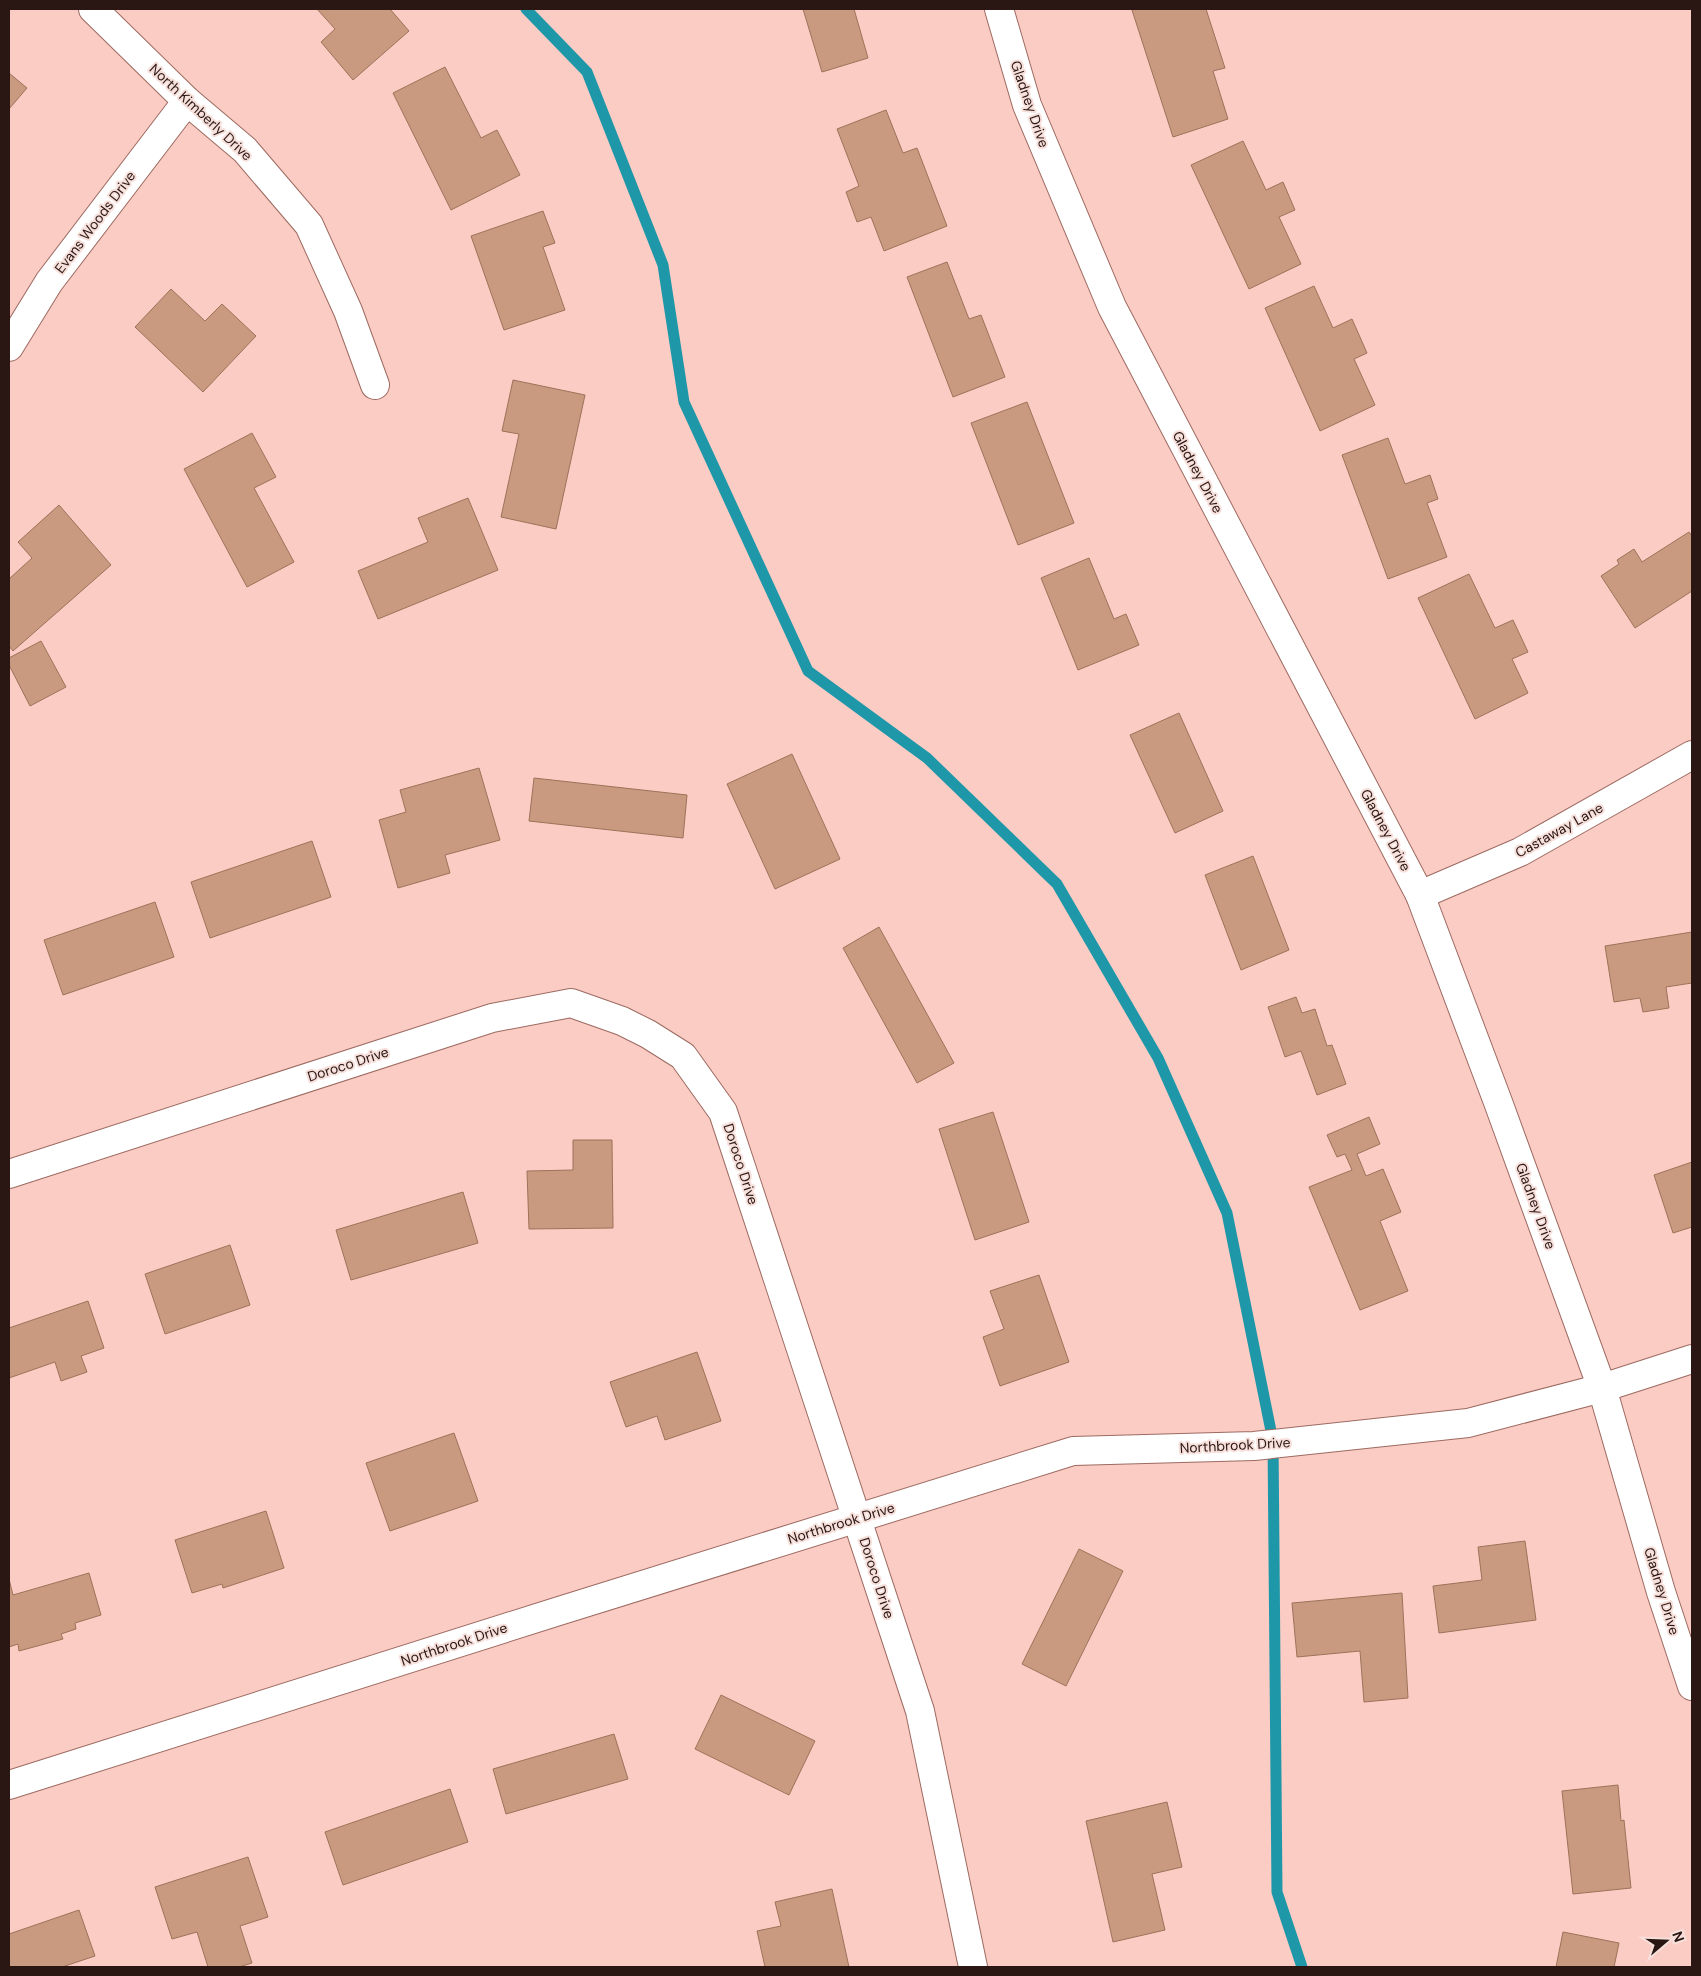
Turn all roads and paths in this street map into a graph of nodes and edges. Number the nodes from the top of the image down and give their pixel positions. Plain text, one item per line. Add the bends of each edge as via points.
1 (93, 9) edge
2 (1000, 9) edge
3 (187, 101) junction
4 (9, 347) edge
5 (376, 385) dead end
6 (1692, 755) edge
7 (1420, 895) junction
8 (9, 1174) edge
9 (1692, 1359) edge
10 (1602, 1388) junction
11 (857, 1518) junction
12 (1692, 1686) edge
13 (9, 1785) edge
14 (973, 1967) edge

1 - 3 street, North Kimberly Drive
2 - 7 street, Gladney Drive via 1027,105 1112,307
3 - 4 street, Evans Woods Drive via 49,282
3 - 5 street, North Kimberly Drive via 245,150 309,225 348,311
6 - 7 street, Castaway Lane via 1520,852
7 - 10 street, Gladney Drive
8 - 11 street, Doroco Drive via 492,1018 572,1003 622,1021 683,1056 724,1112
9 - 10 street, Northbrook Drive
10 - 11 street, Northbrook Drive via 1468,1423 1254,1446 1073,1451
10 - 12 street, Gladney Drive
11 - 13 street, Northbrook Drive
11 - 14 street, Doroco Drive via 920,1711

